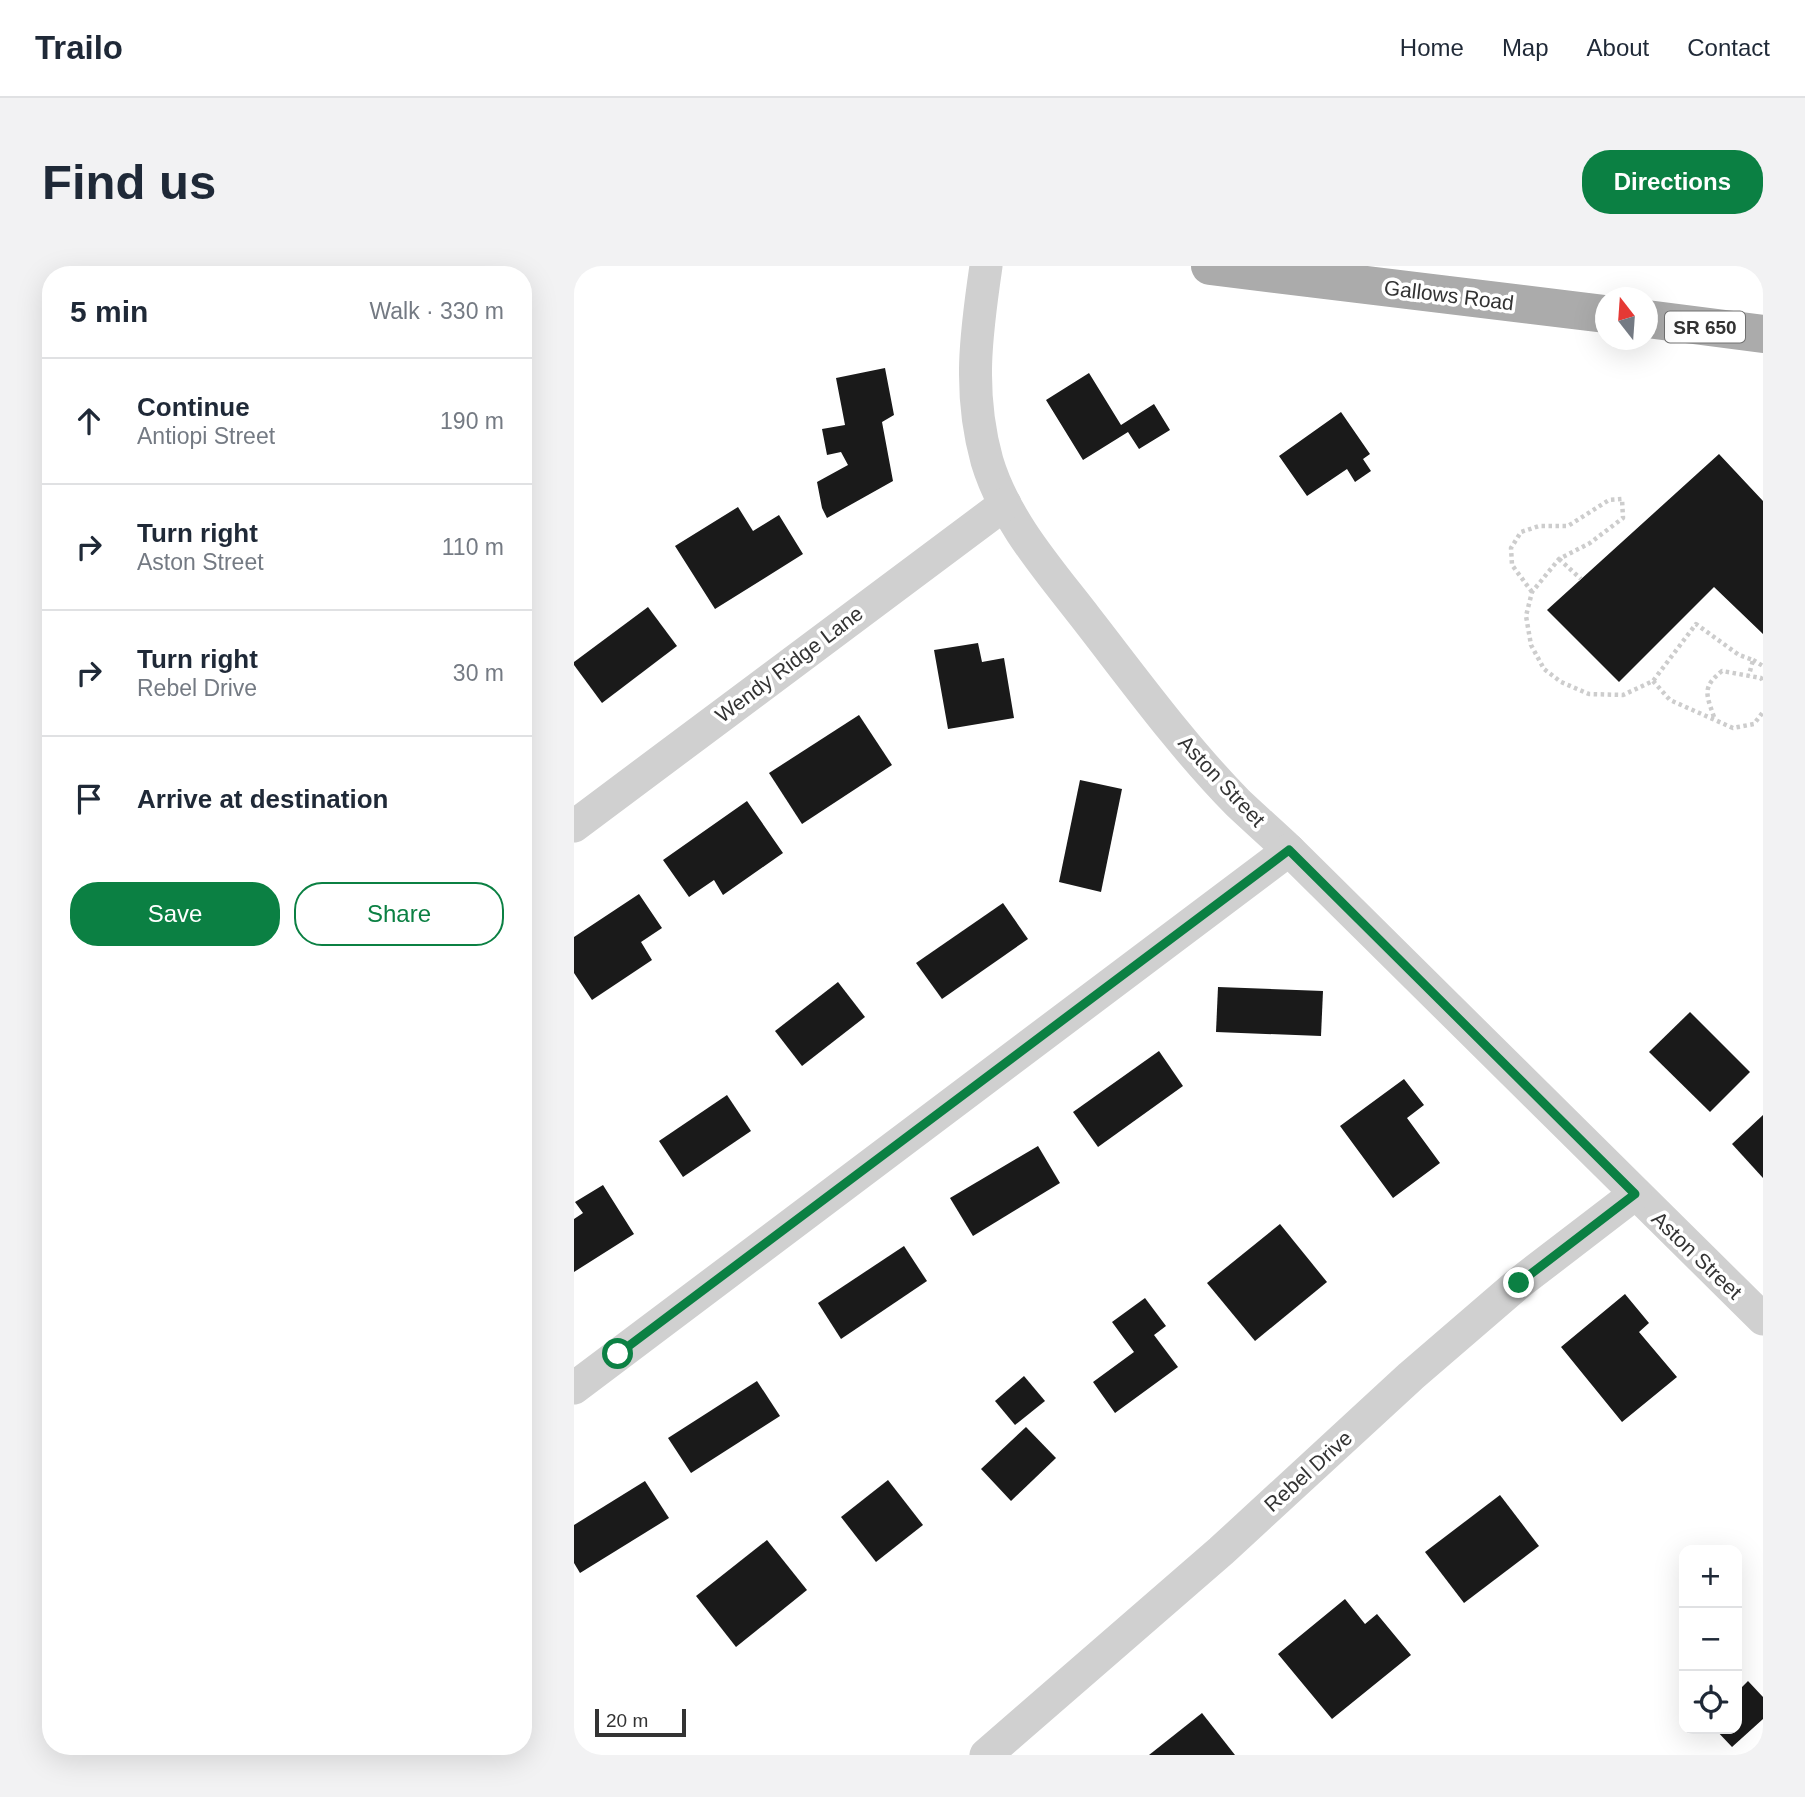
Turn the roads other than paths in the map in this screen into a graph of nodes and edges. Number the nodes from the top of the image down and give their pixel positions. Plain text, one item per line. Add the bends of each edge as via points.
1 (986, 266) edge
2 (1210, 266) edge
3 (1595, 313) edge
4 (1658, 321) edge
5 (1763, 334) edge
6 (1005, 504) junction
7 (574, 826) edge
8 (1289, 850) junction
9 (1635, 1194) junction
10 (1763, 1319) edge
11 (574, 1388) edge
12 (986, 1755) edge

1 - 6 street, Aston Street via 974,372 979,429
2 - 3 main road, Gallows Road
4 - 5 main road, SR 650
6 - 7 street, Wendy Ridge Lane
6 - 8 street, Aston Street via 1041,560 1178,735 1238,803
8 - 9 street, Aston Street
8 - 11 street
9 - 10 street, Aston Street
9 - 12 street, Rebel Drive via 1519,1283 1411,1376

